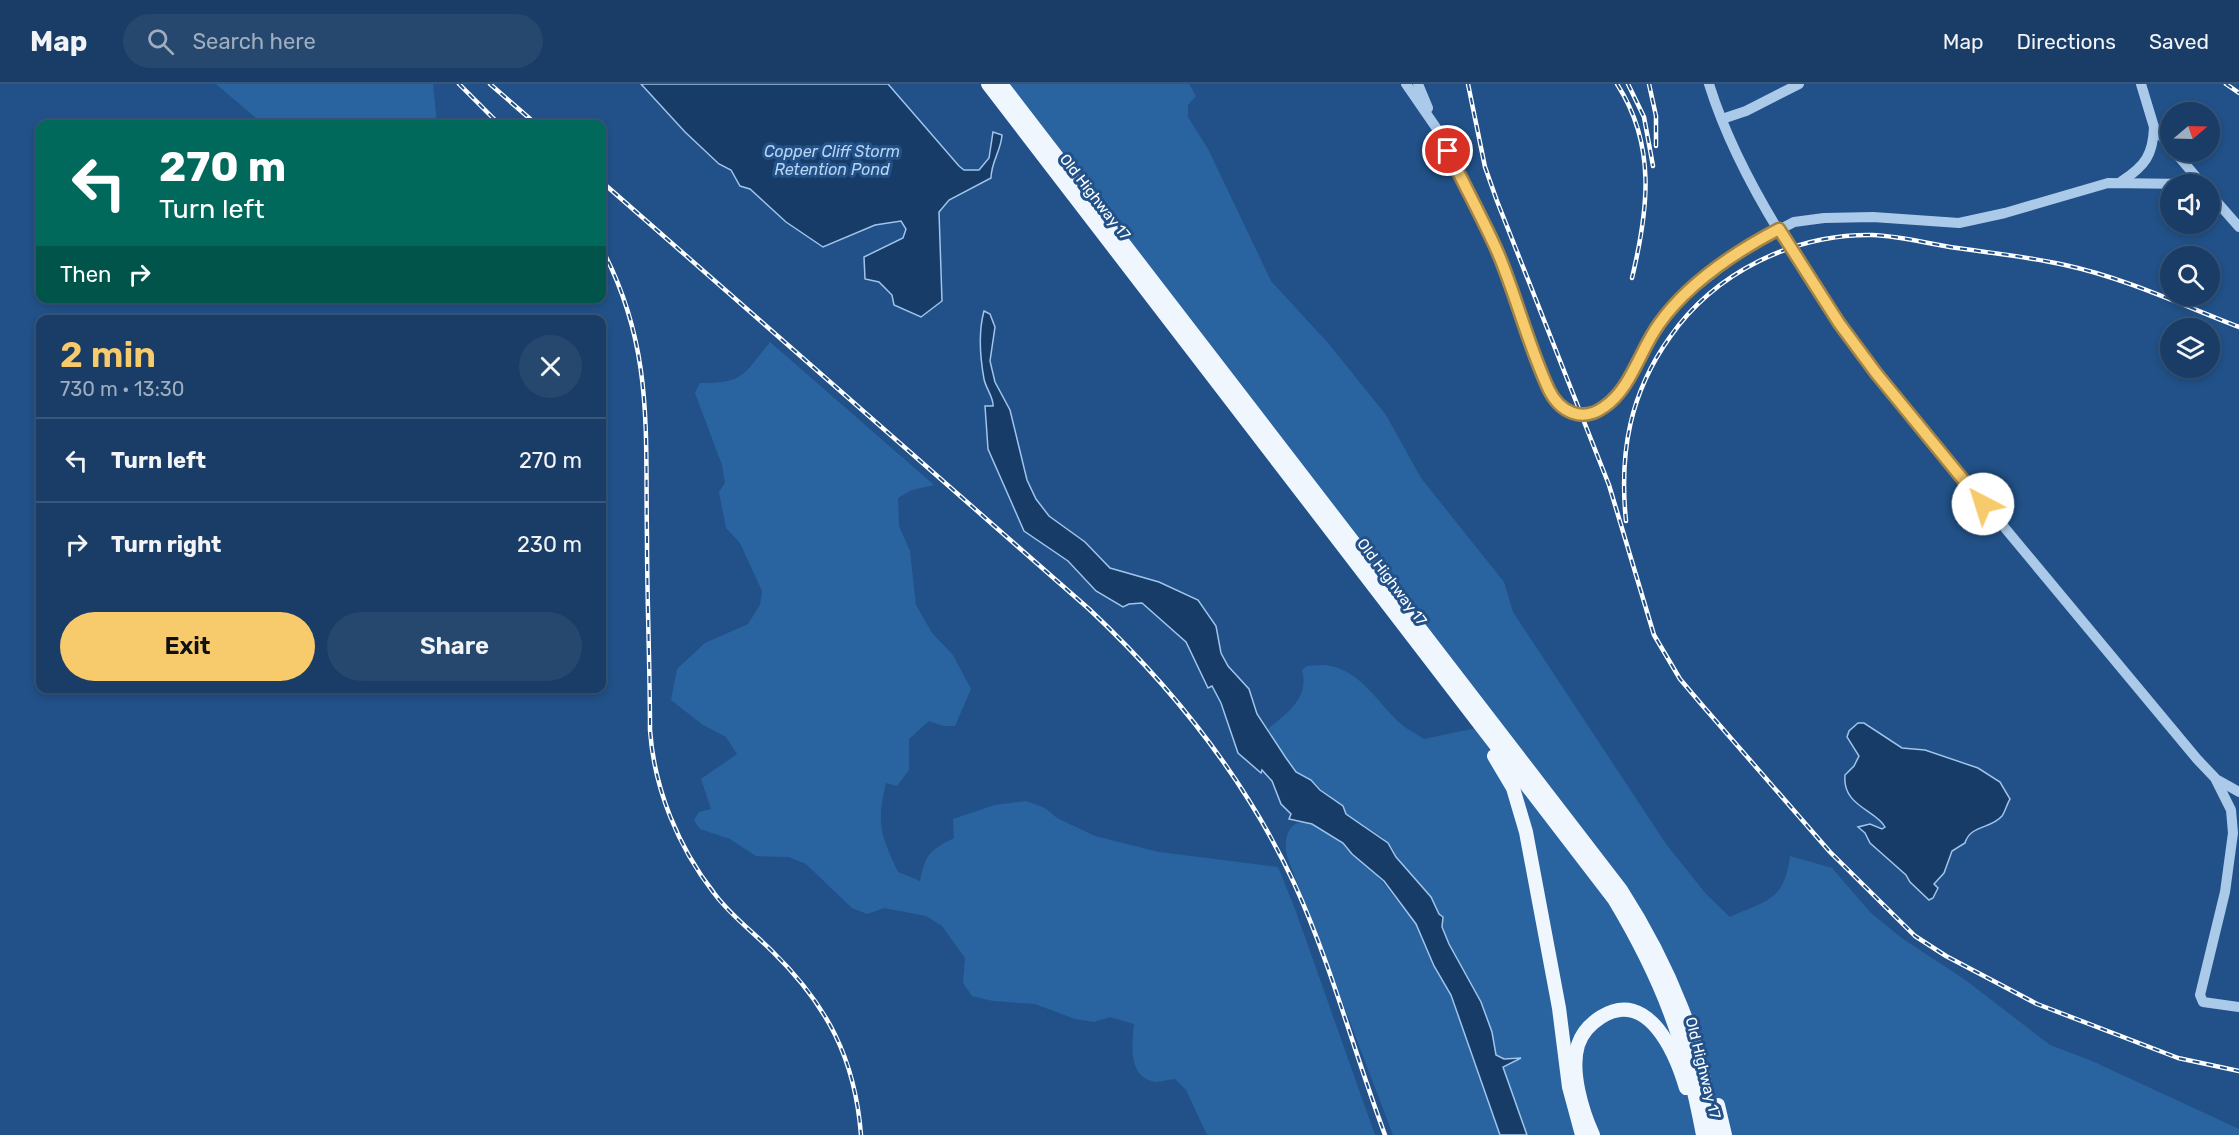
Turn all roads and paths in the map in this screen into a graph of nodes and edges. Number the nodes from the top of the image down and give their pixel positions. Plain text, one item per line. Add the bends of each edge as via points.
1 (988, 84) edge
2 (1001, 84) edge
3 (1406, 84) edge
4 (1418, 84) edge
5 (1709, 84) edge
6 (1799, 84) edge
7 (2141, 84) edge
8 (1722, 119) junction
9 (2154, 127) junction
10 (1438, 130) junction
11 (2160, 134) edge
12 (2183, 162) edge
13 (2194, 174) edge
14 (2122, 181) junction
15 (2160, 183) edge
16 (2220, 205) edge
17 (2239, 227) edge
18 (1779, 229) junction
19 (1484, 729) junction
20 (2216, 779) junction
21 (2239, 792) edge
22 (2239, 1007) edge
23 (1701, 1068) junction
24 (1700, 1120) junction
25 (1581, 1135) edge
26 (1593, 1135) edge
27 (1703, 1135) edge
28 (1714, 1135) edge
29 (1725, 1135) edge

1 - 19 main road, Old Highway 17
2 - 23 main road, Old Highway 17 via 1607,870 1656,949 1685,1017
3 - 10 street
4 - 10 street
5 - 8 street
6 - 8 street
7 - 9 street
8 - 18 street
9 - 11 street
9 - 14 street via 2147,159
10 - 18 street via 1498,255 1534,358 1553,399 1580,416 1602,409 1611,401 1658,326 1684,296 1726,261
12 - 13 street
14 - 15 street
14 - 18 street via 1959,223 1824,218 1794,222
16 - 17 street
18 - 20 street via 1839,323 1906,412
19 - 24 main road, Old Highway 17 via 1593,869 1632,927 1669,1002 1687,1058
19 - 25 main road via 1493,755 1513,788 1527,832 1569,1087
20 - 21 street
20 - 22 street via 2231,810 2233,833 2225,892 2199,994 2203,1002
23 - 28 main road, Old Highway 17
23 - 29 main road via 1712,1083
24 - 26 main road via 1661,1031 1639,1015 1614,1012 1586,1029 1577,1047 1576,1070
24 - 27 main road, Old Highway 17

